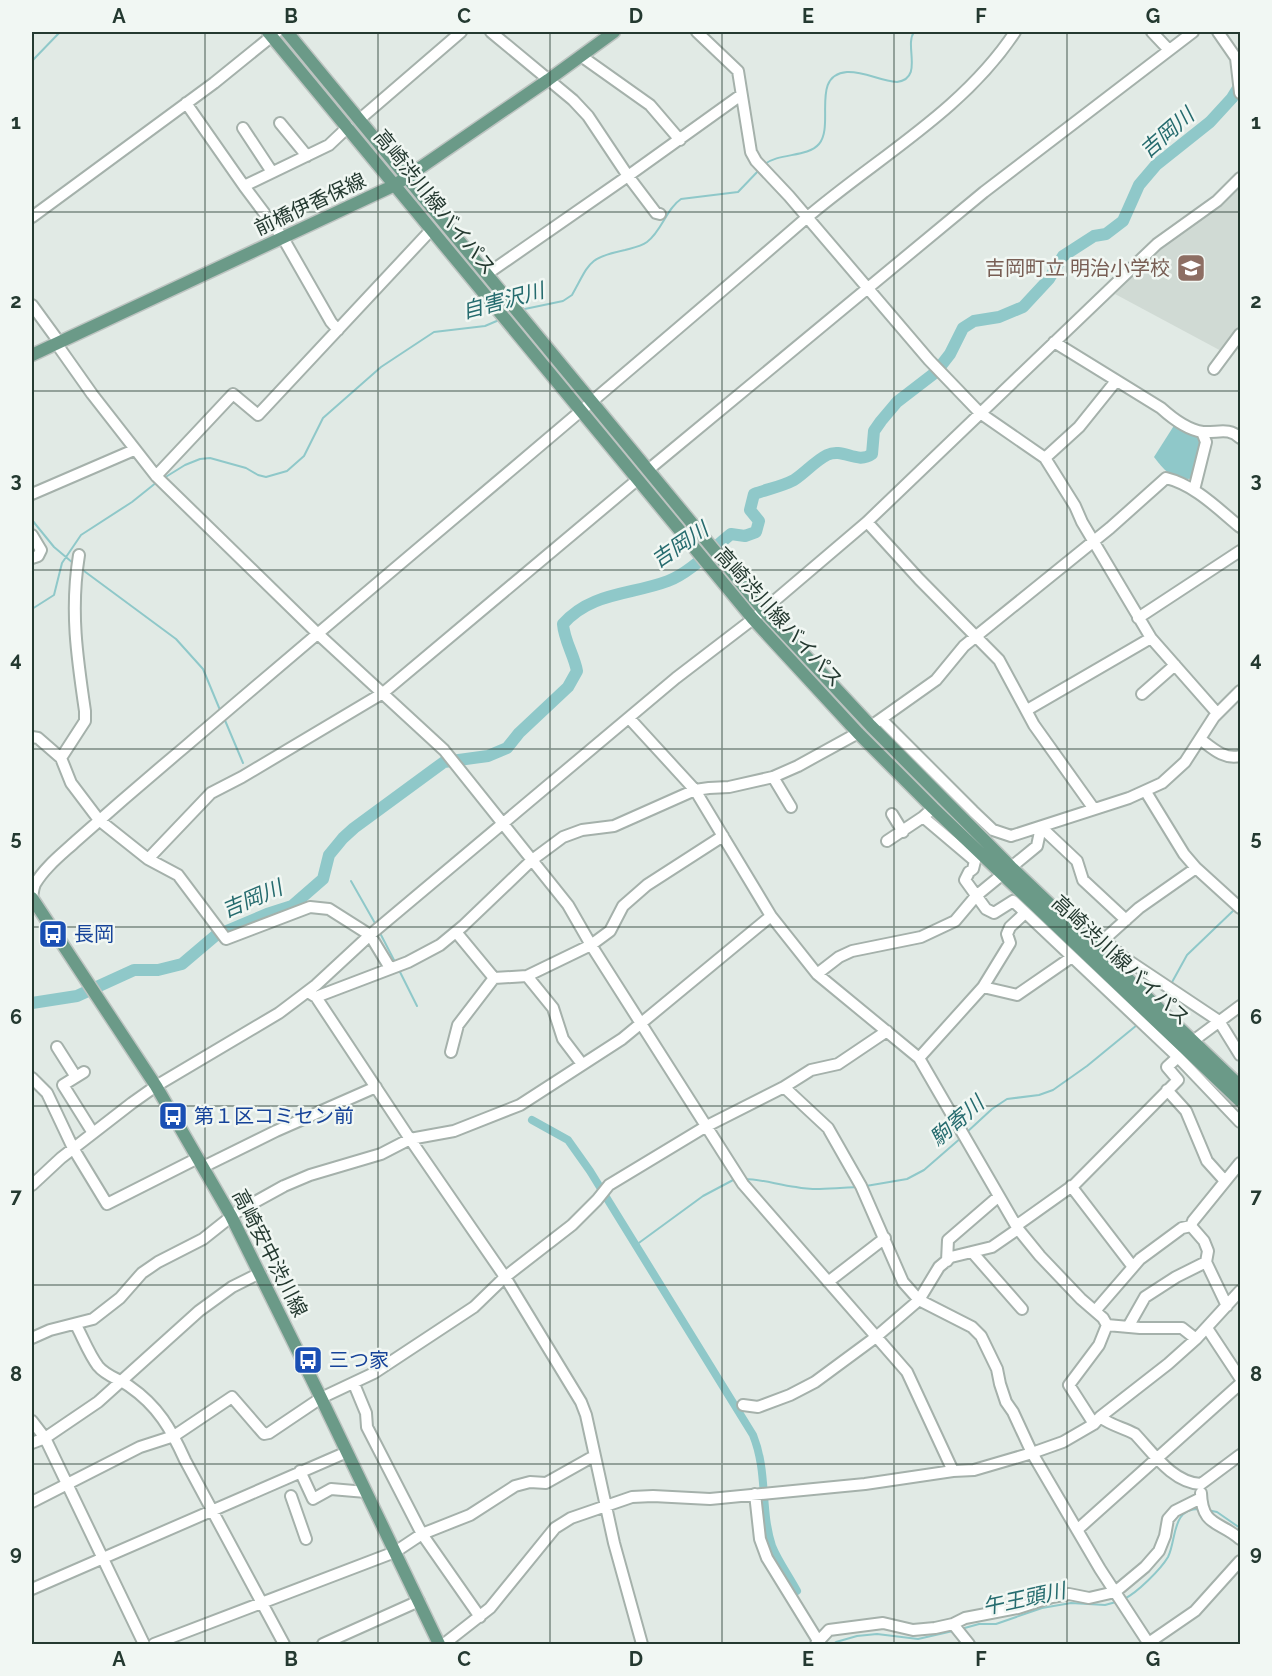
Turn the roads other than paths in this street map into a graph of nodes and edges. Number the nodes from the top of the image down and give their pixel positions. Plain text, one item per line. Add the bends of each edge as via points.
1 (287, 32) edge
2 (462, 32) edge
3 (491, 32) edge
4 (614, 32) edge
5 (697, 32) edge
6 (1015, 32) edge
7 (1152, 32) edge
8 (1193, 32) edge
9 (1218, 32) edge
10 (272, 33) edge
11 (1169, 50) junction
12 (581, 56) junction
13 (548, 80) junction
14 (1240, 92) edge
15 (741, 95) junction
16 (186, 104) junction
17 (360, 119) junction
18 (280, 123) dead end
19 (348, 127) junction
20 (243, 128) dead end
21 (680, 140) junction
22 (307, 156) junction
23 (272, 172) junction
24 (407, 177) junction
25 (628, 177) junction
26 (1240, 178) edge
27 (395, 185) junction
28 (244, 186) junction
29 (660, 214) dead end
30 (32, 218) edge
31 (806, 218) junction
32 (431, 230) junction
33 (283, 238) junction
34 (487, 274) junction
35 (867, 287) junction
36 (32, 305) edge
37 (338, 330) junction
38 (1240, 334) edge
39 (1054, 342) junction
40 (58, 343) junction
41 (32, 355) edge
42 (1214, 369) dead end
43 (1116, 381) junction
44 (592, 402) junction
45 (580, 412) junction
46 (980, 413) junction
47 (1202, 432) junction
48 (1240, 438) edge
49 (134, 450) junction
50 (1045, 458) junction
51 (648, 470) junction
52 (156, 477) junction
53 (637, 480) junction
54 (1194, 490) junction
55 (32, 494) edge
56 (867, 522) junction
57 (1240, 527) edge
58 (32, 535) edge
59 (1093, 541) junction
60 (1240, 551) edge
61 (79, 555) dead end
62 (32, 558) edge
63 (764, 610) junction
64 (1138, 618) junction
65 (753, 619) junction
66 (317, 633) junction
67 (976, 638) junction
68 (1151, 638) junction
69 (1175, 665) junction
70 (1240, 691) edge
71 (383, 693) junction
72 (1142, 694) dead end
73 (1027, 710) junction
74 (1217, 713) junction
75 (629, 717) junction
76 (876, 722) junction
77 (858, 733) junction
78 (32, 737) edge
79 (1200, 739) junction
80 (1240, 756) edge
81 (61, 758) junction
82 (773, 777) junction
83 (695, 790) junction
84 (1146, 792) junction
85 (791, 807) dead end
86 (933, 808) junction
87 (1094, 809) junction
88 (892, 814) dead end
89 (923, 817) junction
90 (99, 820) junction
91 (502, 824) junction
92 (1041, 827) junction
93 (903, 832) junction
94 (723, 836) junction
95 (887, 841) dead end
96 (148, 859) junction
97 (532, 860) junction
98 (1196, 868) junction
99 (1006, 871) junction
100 (976, 896) junction
101 (32, 897) edge
102 (1240, 908) edge
103 (1025, 913) junction
104 (771, 916) junction
105 (1126, 920) junction
106 (456, 932) junction
107 (370, 935) junction
108 (1100, 943) junction
109 (591, 945) junction
110 (1072, 957) junction
111 (390, 968) junction
112 (817, 974) junction
113 (527, 976) junction
114 (494, 978) junction
115 (983, 987) junction
116 (311, 995) junction
117 (1240, 1006) edge
118 (641, 1022) junction
119 (1219, 1022) junction
120 (887, 1030) junction
121 (1193, 1041) junction
122 (57, 1047) dead end
123 (451, 1052) dead end
124 (1240, 1055) edge
125 (1178, 1057) junction
126 (919, 1059) junction
127 (582, 1064) junction
128 (32, 1078) edge
129 (63, 1085) junction
130 (156, 1086) junction
131 (1240, 1086) edge
132 (376, 1087) junction
133 (784, 1087) junction
134 (1167, 1090) junction
135 (47, 1093) junction
136 (1240, 1101) edge
137 (1240, 1122) edge
138 (705, 1127) junction
139 (93, 1133) junction
140 (410, 1139) junction
141 (73, 1149) junction
142 (200, 1162) junction
143 (1240, 1163) edge
144 (1225, 1181) junction
145 (32, 1185) edge
146 (1071, 1186) junction
147 (999, 1196) junction
148 (231, 1216) junction
149 (1191, 1226) junction
150 (1017, 1227) junction
151 (885, 1238) junction
152 (972, 1252) junction
153 (947, 1261) junction
154 (1206, 1262) junction
155 (1132, 1267) junction
156 (260, 1273) junction
157 (505, 1277) junction
158 (828, 1282) junction
159 (1240, 1291) edge
160 (919, 1300) junction
161 (1227, 1306) junction
162 (1022, 1308) dead end
163 (1095, 1311) junction
164 (76, 1324) junction
165 (1107, 1325) junction
166 (1128, 1327) junction
167 (1207, 1328) junction
168 (876, 1336) junction
169 (32, 1338) edge
170 (1196, 1339) junction
171 (1240, 1378) edge
172 (122, 1380) junction
173 (354, 1384) junction
174 (1240, 1384) edge
175 (321, 1398) junction
176 (742, 1405) dead end
177 (1097, 1420) junction
178 (32, 1421) edge
179 (174, 1436) junction
180 (45, 1437) junction
181 (32, 1443) edge
182 (347, 1452) junction
183 (1032, 1454) junction
184 (1240, 1455) edge
185 (594, 1456) junction
186 (1159, 1459) junction
187 (300, 1471) junction
188 (953, 1471) junction
189 (67, 1483) junction
190 (1201, 1484) junction
191 (366, 1492) junction
192 (755, 1494) junction
193 (1201, 1498) junction
194 (313, 1499) junction
195 (32, 1502) edge
196 (605, 1505) junction
197 (212, 1510) junction
198 (1077, 1530) junction
199 (422, 1534) junction
200 (1239, 1535) edge
201 (306, 1539) dead end
202 (395, 1552) junction
203 (103, 1558) junction
204 (1240, 1562) edge
205 (32, 1589) edge
206 (1116, 1594) junction
207 (419, 1601) junction
208 (262, 1603) junction
209 (480, 1617) junction
210 (960, 1633) edge
211 (144, 1644) edge
212 (154, 1644) edge
213 (284, 1644) edge
214 (323, 1644) edge
215 (439, 1644) edge
216 (444, 1644) edge
217 (642, 1644) edge
218 (818, 1644) edge
219 (1148, 1644) edge

1 - 17 main road, 高崎渋川線バイパス
2 - 17 street
3 - 13 street
4 - 12 main road, 前橋伊香保線
5 - 15 street via 738,71
6 - 31 street via 954,102
7 - 11 street
8 - 11 street
9 - 14 street via 1236,58
10 - 16 street
10 - 19 main road, 高崎渋川線バイパス
11 - 35 street
12 - 13 main road, 前橋伊香保線
12 - 21 street via 650,105
13 - 24 main road, 前橋伊香保線
13 - 25 street via 588,117
15 - 21 street
15 - 31 street via 751,152
16 - 28 street
16 - 30 street
17 - 24 main road, 高崎渋川線バイパス
18 - 22 street
19 - 22 street via 329,145
19 - 27 main road, 高崎渋川線バイパス
20 - 23 street
21 - 25 street
22 - 23 street
23 - 28 street
24 - 27 main road, 前橋伊香保線
24 - 34 main road, 高崎渋川線バイパス
25 - 29 street
25 - 34 street
26 - 39 street via 1217,201 1157,244
27 - 32 main road, 高崎渋川線バイパス
27 - 33 main road, 前橋伊香保線
28 - 33 street
31 - 35 street
31 - 44 street
32 - 37 street
32 - 45 main road, 高崎渋川線バイパス
33 - 37 street
33 - 40 main road, 前橋伊香保線
34 - 44 main road, 高崎渋川線バイパス
35 - 46 street
35 - 51 street
36 - 40 street
37 - 52 street via 258,415 233,394
38 - 42 street
39 - 43 street
39 - 46 street
40 - 41 main road, 前橋伊香保線
40 - 49 street
43 - 47 street via 1176,421
43 - 50 street via 1079,428
44 - 45 street
44 - 51 main road, 高崎渋川線バイパス
45 - 53 main road, 高崎渋川線バイパス
45 - 66 street
46 - 50 street
46 - 56 street
47 - 48 street via 1228,430
47 - 54 street via 1206,442
49 - 52 street
49 - 55 street
50 - 59 street
51 - 63 main road, 高崎渋川線バイパス
52 - 66 street
53 - 65 main road, 高崎渋川線バイパス
53 - 71 street
54 - 57 street
54 - 59 street via 1166,478
56 - 63 street
56 - 67 street
58 - 62 street via 41,550
59 - 64 street
59 - 67 street
60 - 64 street
61 - 81 street via 73,620 85,721
63 - 65 street
63 - 76 main road, 高崎渋川線バイパス
64 - 68 street
65 - 75 street
65 - 77 main road, 高崎渋川線バイパス
66 - 71 street
66 - 90 street
67 - 73 street via 999,660
67 - 76 street via 964,646 936,680
68 - 69 street
68 - 73 street
69 - 72 street
69 - 74 street
70 - 74 street
71 - 91 street via 444,750
71 - 96 street via 211,793
73 - 87 street via 1045,742
74 - 79 street
75 - 83 street
75 - 91 street
76 - 92 street via 993,830 1011,836
76 - 99 main road, 高崎渋川線バイパス
77 - 82 street
77 - 86 main road, 高崎渋川線バイパス
78 - 81 street
79 - 80 street via 1219,753 1232,758
79 - 84 street via 1178,770
81 - 90 street via 71,783
82 - 83 street
82 - 85 street
83 - 94 street
83 - 97 street via 614,826 563,837
84 - 87 street
84 - 98 street
86 - 89 street
86 - 99 main road, 高崎渋川線バイパス
87 - 92 street
88 - 93 street
89 - 93 street
89 - 100 street via 975,861 965,880
90 - 96 street
90 - 101 street via 51,865 35,885
91 - 97 street
91 - 107 street
92 - 99 street via 1037,846
92 - 105 street via 1077,861 1083,880
93 - 95 street
94 - 104 street
94 - 109 street via 647,885 623,906 610,931
96 - 107 street via 178,874 226,939 310,907 329,909
97 - 106 street
97 - 109 street via 568,905
98 - 102 street
98 - 105 street
99 - 100 street
99 - 108 main road, 高崎渋川線バイパス
99 - 136 main road, 高崎渋川線バイパス
100 - 103 street via 990,912 1013,901
100 - 112 street via 954,921 921,937 852,951
101 - 130 main road, 高崎安中渋川線
103 - 110 street
103 - 115 street via 1010,927 1010,943
104 - 112 street
104 - 118 street
105 - 108 street
106 - 111 street via 440,945
106 - 114 street
107 - 111 street
107 - 116 street
108 - 119 street
108 - 121 main road, 高崎渋川線バイパス
109 - 113 street
109 - 118 street
110 - 115 street via 1017,995
110 - 125 street
111 - 116 street
112 - 120 street
113 - 114 street
113 - 127 street via 553,1008 563,1039
114 - 123 street via 458,1025
115 - 126 street
116 - 130 street
116 - 132 street
117 - 119 street
118 - 127 street
118 - 138 street
119 - 121 street
119 - 124 street
120 - 126 street
120 - 133 street via 838,1064 811,1070
121 - 131 main road, 高崎渋川線バイパス
122 - 129 street via 80,1075
125 - 134 street via 1167,1067 1178,1080
125 - 137 street
126 - 147 street
127 - 140 street via 520,1105 496,1116 454,1131
128 - 135 street
129 - 135 street
129 - 139 street
130 - 139 street
130 - 142 main road, 高崎安中渋川線
132 - 140 street
132 - 142 street
133 - 138 street
133 - 151 street via 828,1128
134 - 144 street via 1186,1111 1207,1161
134 - 146 street
135 - 141 street
138 - 157 street via 609,1185 572,1226
138 - 158 street via 743,1184
139 - 141 street
140 - 148 street via 381,1154 302,1178
140 - 157 street
141 - 142 street via 107,1204
141 - 145 street
142 - 148 main road, 高崎安中渋川線
143 - 144 street
144 - 149 street
146 - 150 street
146 - 155 street
147 - 150 street
147 - 153 street via 948,1240
148 - 156 main road, 高崎安中渋川線
148 - 164 street via 203,1239 142,1273 120,1298 93,1319
149 - 154 street via 1204,1241 1208,1251
149 - 155 street via 1182,1228
150 - 152 street via 992,1247
150 - 163 street via 1048,1265
151 - 158 street
151 - 160 street via 903,1282
152 - 153 street
152 - 162 street
153 - 160 street
154 - 161 street
154 - 166 street via 1145,1297
155 - 163 street
156 - 172 street via 199,1311
156 - 175 main road, 高崎安中渋川線
157 - 173 street via 474,1307
157 - 185 street via 581,1402
158 - 168 street
159 - 161 street
160 - 168 street
160 - 183 street via 972,1327 981,1336 997,1369 1006,1402
161 - 167 street
163 - 165 street
164 - 169 street
164 - 172 street via 97,1365 106,1374
165 - 166 street
165 - 177 street via 1099,1345 1069,1385
166 - 170 street via 1182,1328
167 - 170 street
167 - 171 street
168 - 176 street via 801,1390 758,1407
168 - 188 street via 907,1372
170 - 177 street
172 - 179 street via 159,1411
172 - 180 street via 98,1402
173 - 175 street
173 - 199 street via 366,1413 366,1426
174 - 186 street
175 - 179 street via 264,1434 232,1397
175 - 182 main road, 高崎安中渋川線
177 - 183 street via 1063,1442
177 - 186 street via 1135,1434
178 - 180 street
179 - 189 street via 140,1447
179 - 197 street
180 - 181 street
180 - 189 street
182 - 187 street
182 - 191 main road, 高崎安中渋川線
183 - 188 street via 974,1470
183 - 198 street
184 - 190 street
185 - 196 street
185 - 199 street via 546,1484 530,1482 515,1486 470,1515
186 - 190 street via 1180,1479
186 - 198 street
187 - 194 street
187 - 197 street
188 - 192 street
189 - 195 street
189 - 203 street
190 - 193 street
191 - 194 street via 331,1489
191 - 202 main road, 高崎安中渋川線
192 - 196 street via 710,1499 632,1497
192 - 218 street via 760,1539 767,1558
193 - 200 street via 1206,1516 1214,1524
193 - 206 street via 1175,1511 1168,1520 1159,1551
194 - 201 street via 293,1501
196 - 209 street via 555,1528
196 - 217 street
197 - 203 street
197 - 208 street
198 - 206 street
199 - 202 street
199 - 209 street
202 - 207 main road, 高崎安中渋川線
202 - 208 street
203 - 205 street
203 - 211 street
204 - 219 street via 1194,1611
206 - 210 street via 1089,1598 1069,1594 966,1618
206 - 219 street
207 - 214 street
207 - 215 main road, 高崎安中渋川線
208 - 212 street
208 - 213 street
209 - 216 street
210 - 218 street via 867,1624 829,1630

